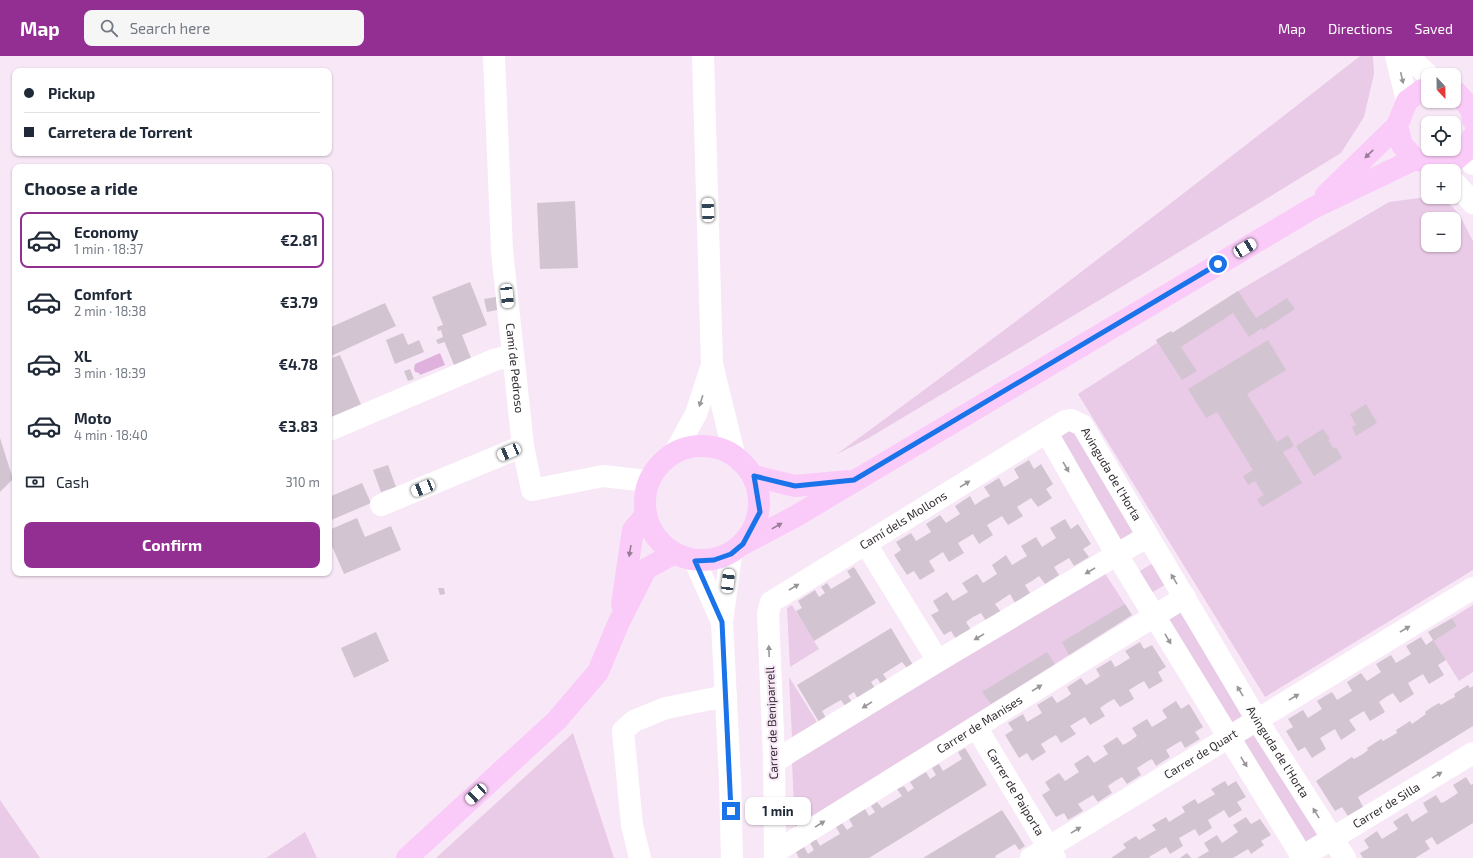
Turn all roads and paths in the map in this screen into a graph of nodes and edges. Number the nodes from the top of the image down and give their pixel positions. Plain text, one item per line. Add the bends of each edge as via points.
1 (494, 56) edge
2 (703, 56) edge
3 (1396, 56) edge
4 (1408, 56) edge
5 (1421, 68) edge
6 (1421, 91) edge
7 (1461, 91) edge
8 (1407, 101) junction
9 (1473, 120) edge
10 (1397, 126) junction
11 (1471, 149) edge
12 (1415, 159) junction
13 (1429, 164) edge
14 (1448, 164) edge
15 (1461, 190) edge
16 (1473, 203) edge
17 (1313, 208) junction
18 (513, 355) junction
19 (712, 364) junction
20 (332, 429) edge
21 (1046, 433) junction
22 (523, 446) junction
23 (675, 452) junction
24 (734, 454) junction
25 (754, 476) junction
26 (854, 480) junction
27 (648, 481) junction
28 (381, 505) dead end
29 (645, 516) junction
30 (1148, 536) junction
31 (866, 544) junction
32 (737, 549) junction
33 (673, 554) junction
34 (1117, 554) junction
35 (695, 561) junction
36 (1473, 588) edge
37 (1185, 597) junction
38 (768, 613) joint
39 (1154, 616) junction
40 (619, 622) junction
41 (722, 622) junction
42 (938, 661) junction
43 (726, 696) junction
44 (1257, 720) junction
45 (976, 727) junction
46 (1228, 737) junction
47 (1473, 753) edge
48 (774, 758) junction
49 (1332, 838) junction
50 (1045, 854) edge
51 (775, 855) edge
52 (407, 858) edge
53 (640, 858) edge
54 (732, 858) edge
55 (1301, 858) edge
56 (1345, 858) edge

1 - 18 street, Camí de Pedroso via 502,251
2 - 19 street
3 -> 8 street
4 - 5 street
6 - 8 main road
7 - 9 main road
8 - 10 main road
10 - 12 main road via 1402,145
10 -> 17 main road
11 - 14 main road
12 - 13 main road
12 - 17 main road
15 - 16 street
17 - 26 main road
18 - 20 street via 494,360
18 - 22 street, Camí de Pedroso
19 -> 23 street via 696,414
19 - 24 street
21 - 30 street, Avinguda de l'Horta via 1071,420 1082,425
31 -> 21 street, Camí dels Mollons
21 -> 34 street
22 - 27 street, Camí de Pedroso via 532,490 603,476
22 - 28 street
23 - 24 main road via 705,445
23 - 27 main road via 659,464
24 - 25 main road
25 - 26 main road via 795,486
25 - 32 main road via 760,512
32 -> 26 main road
27 - 29 main road via 644,498
29 - 33 main road via 655,538
29 -> 40 main road via 633,530
30 - 34 street
37 -> 30 street, Avinguda de l'Horta
38 -> 31 street, Camí dels Mollons via 769,606 775,598
31 - 42 street
32 - 35 main road via 714,560
32 - 41 street
33 - 35 main road
33 - 40 main road via 646,569
34 - 39 street
34 -> 42 street
35 - 41 street
44 -> 36 street, Carrer de Quart
37 - 39 street, Carrer de Manises
44 -> 37 street, Avinguda de l'Horta
48 -> 38 street, Carrer de Beniparrell
45 -> 39 street, Carrer de Manises
39 -> 46 street
40 - 52 main road via 598,672 557,720
41 - 43 street
42 -> 48 street via 782,757
43 - 53 street via 666,708 634,721 623,731 632,825
43 - 54 street
44 - 46 street, Carrer de Quart
49 -> 44 street, Avinguda de l'Horta
45 - 50 street, Carrer de Paiporta
51 -> 45 street, Carrer de Manises
50 -> 46 street, Carrer de Quart
46 -> 55 street
49 -> 47 street, Carrer de Silla
48 - 51 street, Carrer de Beniparrell
49 - 55 street, Carrer de Silla
49 - 56 street, Avinguda de l'Horta

